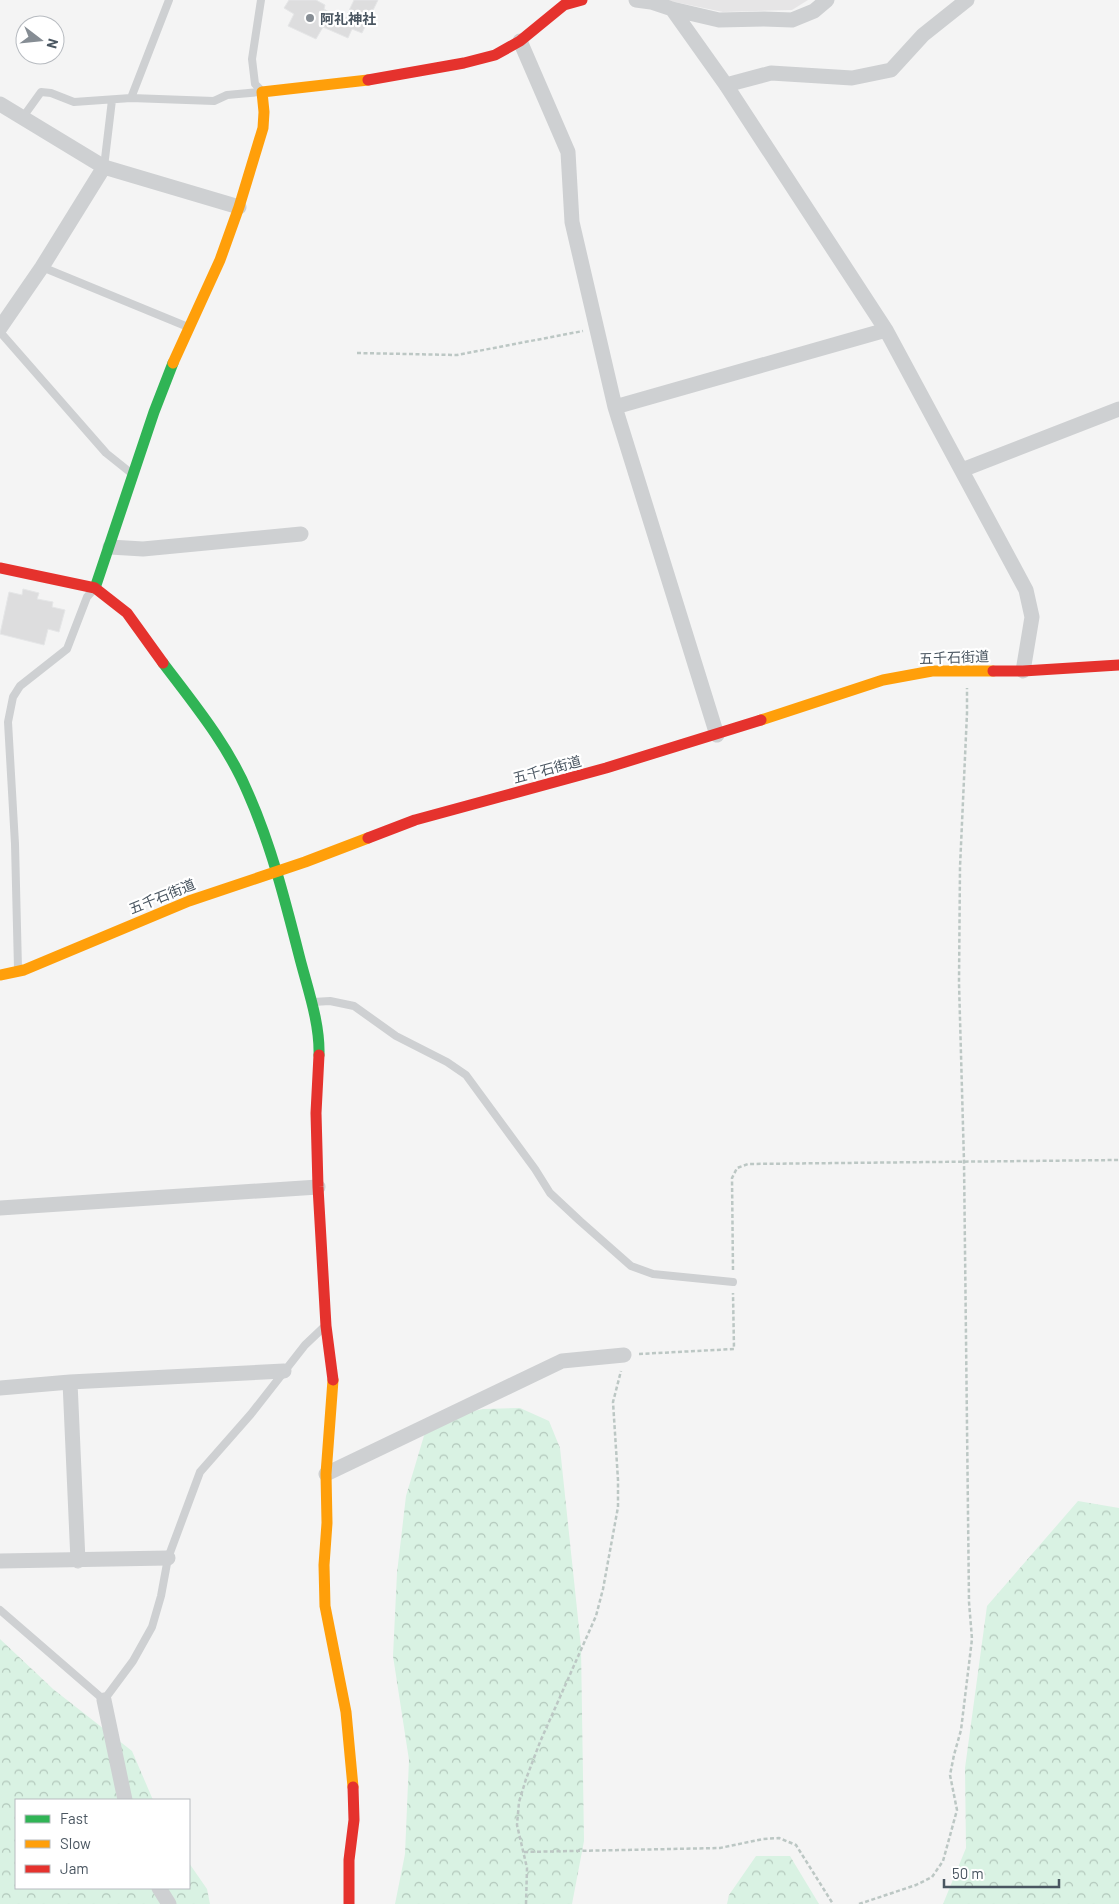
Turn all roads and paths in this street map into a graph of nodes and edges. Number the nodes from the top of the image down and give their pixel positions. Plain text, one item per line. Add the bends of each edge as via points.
1 (169, 0) edge
2 (261, 0) edge
3 (582, 0) edge
4 (636, 0) edge
5 (827, 0) edge
6 (967, 0) edge
7 (672, 9) junction
8 (520, 41) junction
9 (726, 85) junction
10 (262, 92) junction
11 (131, 98) junction
12 (112, 100) junction
13 (0, 104) edge
14 (23, 116) junction
15 (104, 167) junction
16 (239, 207) junction
17 (42, 266) junction
18 (2, 319) edge
19 (190, 328) junction
20 (597, 329) junction
21 (886, 330) junction
22 (0, 332) edge
23 (357, 353) dead end
24 (615, 407) junction
25 (1119, 409) edge
26 (962, 470) junction
27 (133, 474) junction
28 (301, 534) dead end
29 (110, 546) junction
30 (0, 568) edge
31 (95, 588) junction
32 (1119, 665) edge
33 (966, 670) junction
34 (1023, 671) junction
35 (717, 735) junction
36 (277, 871) junction
37 (18, 972) junction
38 (0, 975) edge
39 (311, 1002) junction
40 (1119, 1160) edge
41 (964, 1162) junction
42 (318, 1187) junction
43 (0, 1208) edge
44 (733, 1282) junction
45 (326, 1326) junction
46 (624, 1355) junction
47 (284, 1371) junction
48 (70, 1382) junction
49 (0, 1388) edge
50 (326, 1474) junction
51 (168, 1558) junction
52 (0, 1561) edge
53 (78, 1561) junction
54 (0, 1610) edge
55 (104, 1700) junction
56 (125, 1799) edge
57 (524, 1852) junction
58 (160, 1889) edge
59 (169, 1904) edge
60 (349, 1904) edge
61 (526, 1904) edge
62 (834, 1904) edge
63 (859, 1904) edge

1 - 11 lane
2 - 10 lane via 252,59 255,84
3 - 8 street via 564,5
4 - 7 street
5 - 7 street via 814,11 792,20 719,20
6 - 9 street via 923,35 890,70 852,78 771,73
7 - 9 street
8 - 10 street via 495,55 464,63 377,79
8 - 20 street via 568,152 572,222
9 - 21 street
10 - 11 lane via 227,95 214,101
10 - 16 street via 263,128
11 - 12 lane
12 - 14 lane via 74,102 41,92
12 - 15 lane
13 - 14 street
14 - 15 street
15 - 16 street
15 - 17 street
16 - 19 street
17 - 18 street
17 - 19 lane
19 - 27 street via 154,412
20 - 23 path via 457,355
20 - 24 street
21 - 24 street
21 - 26 street
22 - 27 lane via 106,453
24 - 35 street
25 - 26 street
26 - 34 street via 1026,590 1032,617
27 - 29 street
28 - 29 street via 143,549
29 - 31 street
30 - 31 street
31 - 36 street via 127,613 219,739 248,792
31 - 37 lane via 88,597 67,649 20,686 13,696 8,722
32 - 34 street, 五千石街道
33 - 34 street, 五千石街道
33 - 35 street, 五千石街道 via 932,671 883,680
33 - 41 path via 959,983
35 - 36 street, 五千石街道 via 415,820
36 - 37 street, 五千石街道 via 189,900
36 - 39 street
37 - 38 street, 五千石街道
39 - 42 street via 319,1044 316,1114
39 - 44 lane via 330,1001 354,1006 396,1036 466,1075 550,1193 631,1266 653,1274
40 - 41 path
41 - 44 path via 748,1164 737,1168 732,1178
41 - 63 path via 972,1639 961,1730 950,1776 957,1810 943,1861 932,1877 916,1886
42 - 43 street
42 - 45 street
44 - 46 path via 734,1349
45 - 47 lane
45 - 50 street via 333,1379
46 - 50 street via 562,1361
46 - 57 path via 613,1402 618,1507 603,1589 596,1616 526,1778 517,1825
47 - 48 street
47 - 51 lane via 200,1472
48 - 49 street
48 - 53 street
50 - 60 street via 326,1606 346,1712 353,1778
51 - 53 street
51 - 55 lane via 152,1628
52 - 53 street
54 - 55 lane
55 - 56 street
57 - 61 path
57 - 62 path via 720,1848 779,1838 796,1846
58 - 59 street

